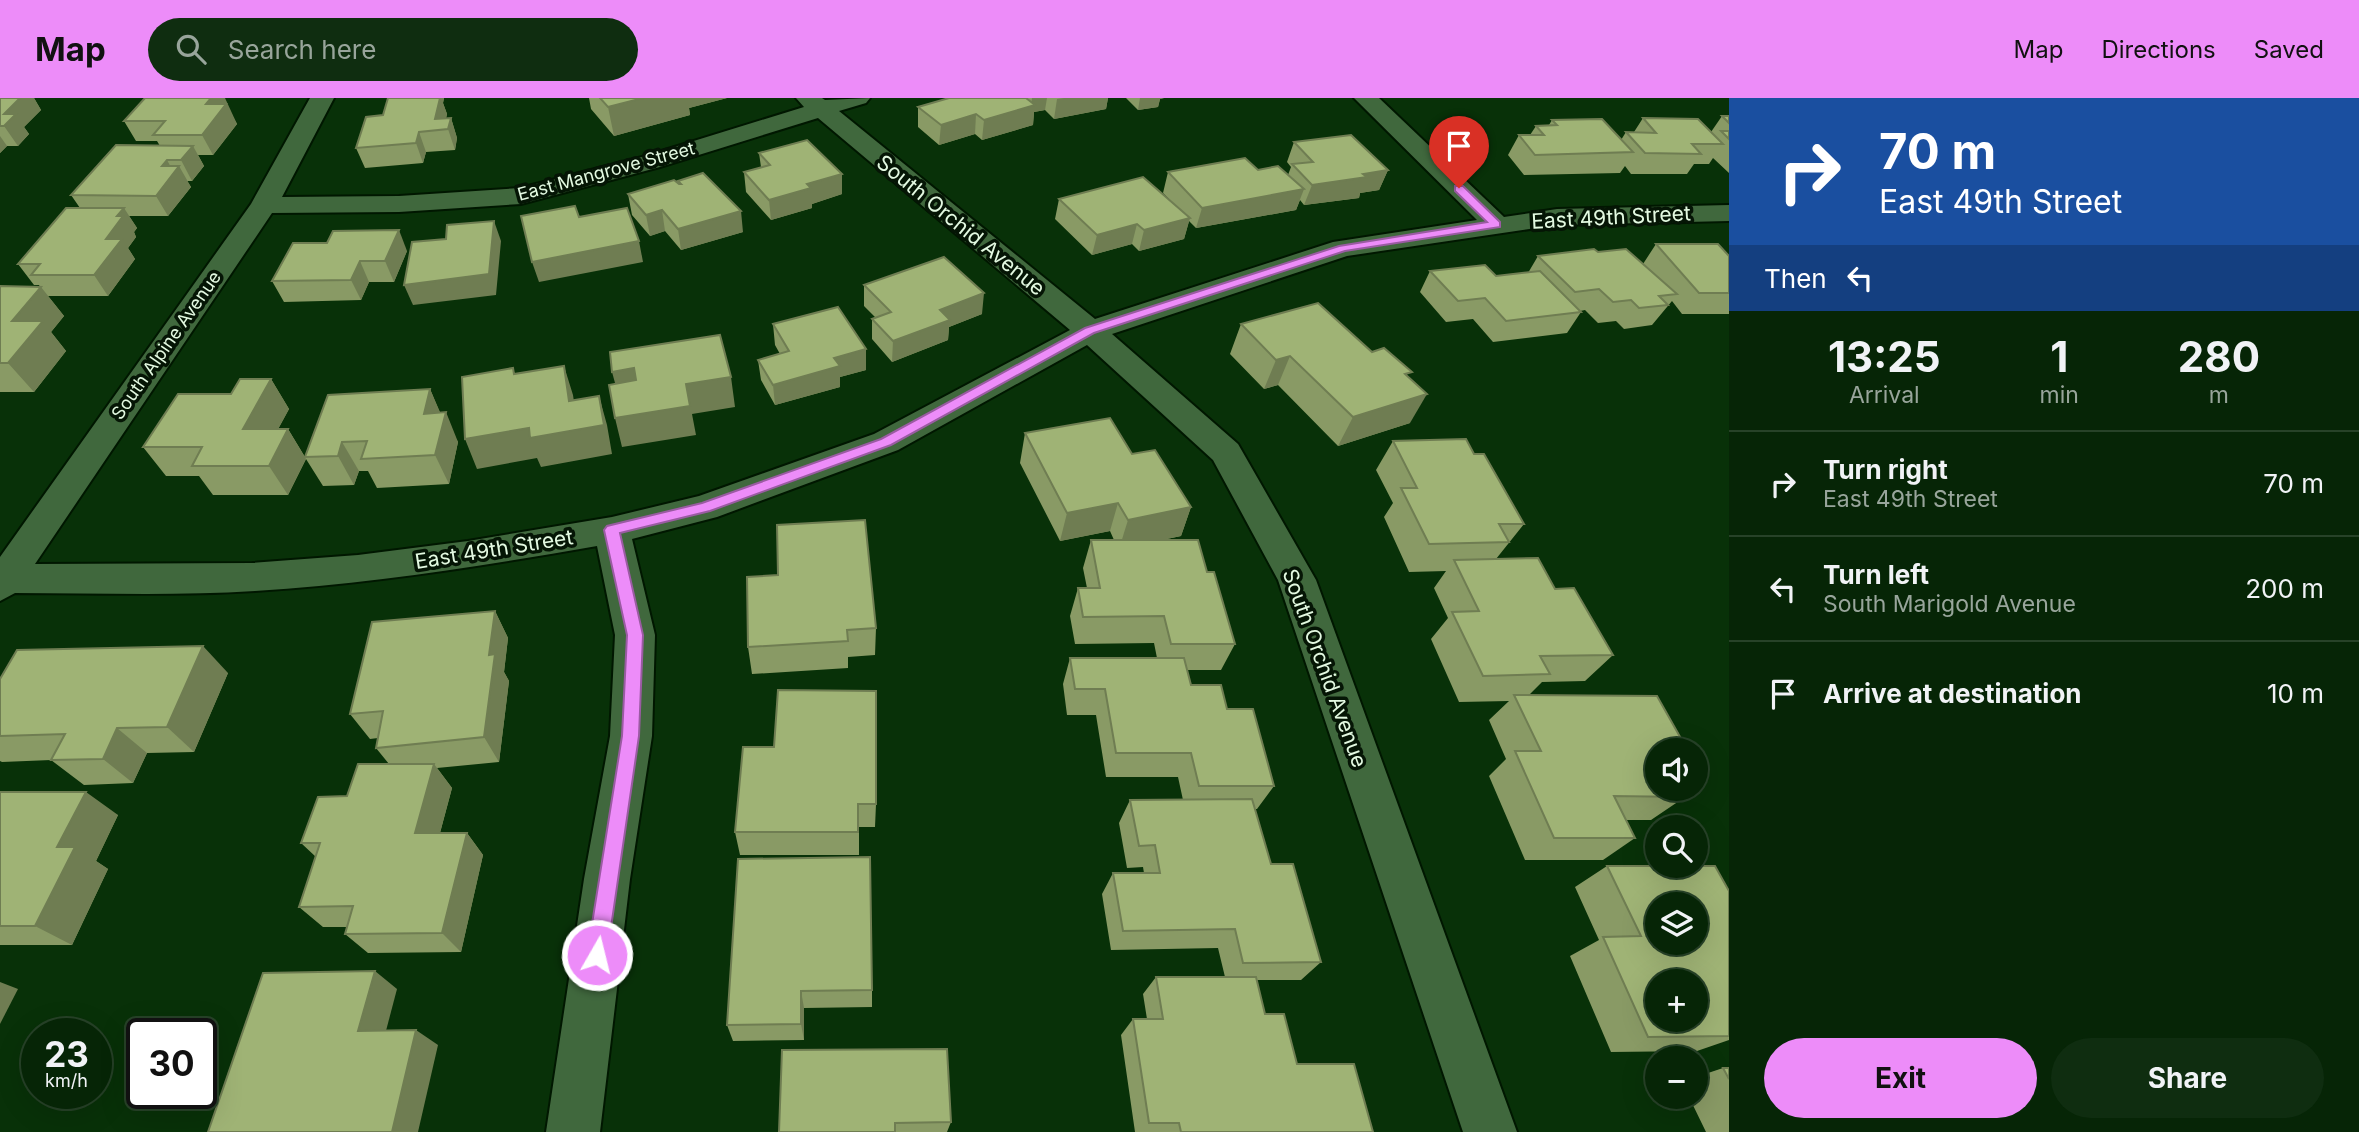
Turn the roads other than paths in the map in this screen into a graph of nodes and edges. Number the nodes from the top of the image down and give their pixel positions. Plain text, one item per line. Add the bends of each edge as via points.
1 (322, 98) edge
2 (858, 98) edge
3 (1366, 98) edge
4 (814, 104) edge
5 (264, 205) junction
6 (1729, 213) edge
7 (1496, 224) junction
8 (1090, 331) junction
9 (612, 530) junction
10 (2, 581) edge
11 (573, 1132) edge
12 (1490, 1132) edge

1 - 5 street, South Alpine Avenue
2 - 4 street, East Mangrove Street
3 - 7 street
4 - 5 street, East Mangrove Street via 651,162 521,196 399,204
4 - 8 street, South Orchid Avenue
5 - 10 street, South Alpine Avenue
6 - 7 street, East 49th Street via 1557,217
7 - 8 street, East 49th Street via 1343,248
8 - 9 street, East 49th Street via 886,442 704,508
8 - 12 street, South Orchid Avenue via 1226,452 1297,580
9 - 10 street, East 49th Street via 358,569 252,577
9 - 11 street via 635,635 631,736

